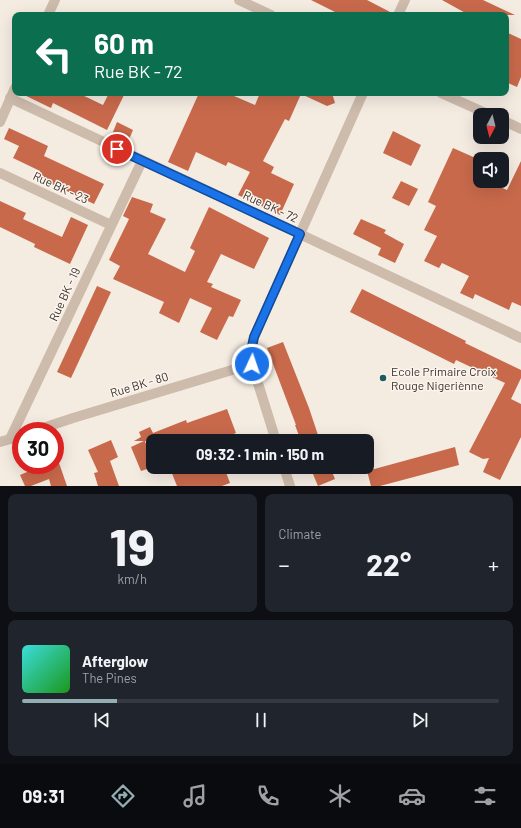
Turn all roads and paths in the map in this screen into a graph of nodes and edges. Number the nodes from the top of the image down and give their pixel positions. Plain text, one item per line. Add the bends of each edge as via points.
1 (55, 0) edge
2 (239, 0) edge
3 (405, 0) edge
4 (49, 12) edge
5 (265, 12) edge
6 (399, 12) edge
7 (12, 94) edge
8 (361, 96) edge
9 (448, 96) edge
10 (10, 98) junction
11 (474, 108) edge
12 (0, 122) edge
13 (509, 123) edge
14 (521, 129) edge
15 (142, 161) junction
16 (0, 173) edge
17 (111, 225) junction
18 (300, 234) junction
19 (521, 338) edge
20 (252, 364) junction
21 (61, 422) edge
22 (274, 434) edge
23 (5, 441) edge
24 (286, 474) edge
25 (290, 486) edge

1 - 4 street
2 - 5 street
3 - 6 street
7 - 10 street
8 - 18 street
9 - 11 street
10 - 12 street
10 - 15 street, Rue BK - 72
13 - 14 street
15 - 17 street, Rue BK - 19
15 - 18 street, Rue BK - 72
16 - 17 street, Rue BK - 23
17 - 23 street, Rue BK - 19
18 - 19 street, Rue BK - 72
18 - 20 street via 254,337
20 - 21 street, Rue BK - 80
20 - 22 street
24 - 25 street

